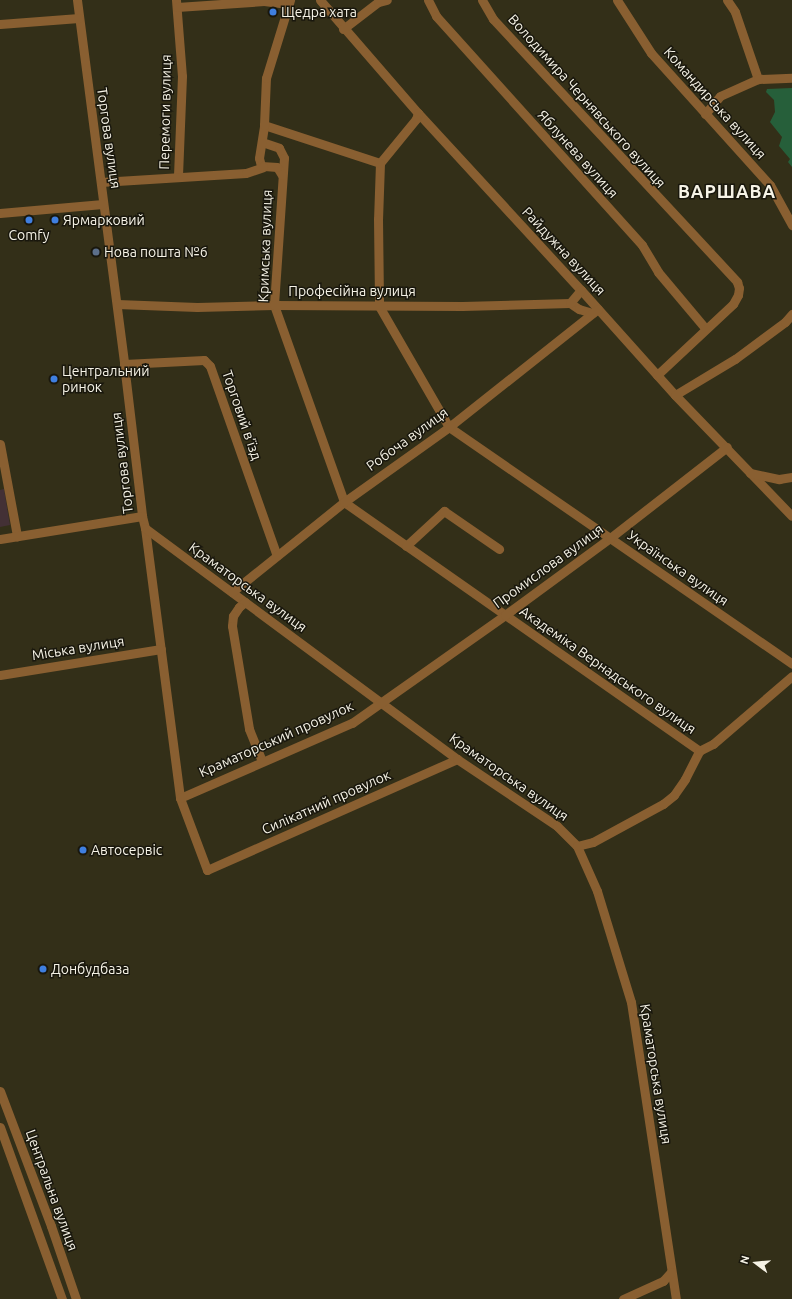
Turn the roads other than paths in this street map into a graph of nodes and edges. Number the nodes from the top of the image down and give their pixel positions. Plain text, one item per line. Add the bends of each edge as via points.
1 (77, 0) edge
2 (320, 0) edge
3 (387, 0) edge
4 (428, 0) edge
5 (482, 0) edge
6 (617, 0) edge
7 (727, 0) edge
8 (289, 2) edge
9 (176, 4) edge
10 (79, 18) junction
11 (0, 24) edge
12 (343, 29) junction
13 (792, 78) edge
14 (758, 79) junction
15 (418, 113) junction
16 (705, 114) junction
17 (264, 125) junction
18 (262, 142) junction
19 (261, 162) junction
20 (380, 163) junction
21 (282, 175) junction
22 (178, 177) junction
23 (101, 182) junction
24 (104, 204) junction
25 (0, 213) edge
26 (792, 225) edge
27 (581, 290) junction
28 (570, 302) junction
29 (117, 304) junction
30 (274, 305) junction
31 (379, 306) junction
32 (595, 311) junction
33 (792, 314) edge
34 (706, 328) junction
35 (124, 364) junction
36 (657, 375) junction
37 (675, 395) junction
38 (449, 427) junction
39 (0, 444) edge
40 (727, 447) junction
41 (748, 472) junction
42 (792, 477) edge
43 (344, 502) junction
44 (142, 516) junction
45 (792, 516) edge
46 (145, 528) junction
47 (18, 536) junction
48 (610, 538) junction
49 (0, 539) edge
50 (406, 546) junction
51 (499, 549) dead end
52 (277, 556) junction
53 (232, 592) junction
54 (245, 602) junction
55 (505, 615) junction
56 (161, 649) junction
57 (792, 664) edge
58 (0, 675) edge
59 (792, 676) edge
60 (382, 703) junction
61 (699, 751) junction
62 (457, 759) junction
63 (262, 762) junction
64 (180, 798) junction
65 (577, 846) junction
66 (207, 870) joint
67 (0, 1091) edge
68 (0, 1127) edge
69 (671, 1272) junction
70 (62, 1299) edge
71 (76, 1299) edge
72 (623, 1299) edge
73 (676, 1299) edge

1 - 10 street, Торгова вулиця
2 - 12 street, Райдужна вулиця
3 - 12 street via 378,2
4 - 34 street, Яблунева вулиця via 436,16 642,245 658,272
5 - 34 street, Володимира Чернявського вулиця via 493,19 737,282 739,288 735,300
6 - 16 street, Командирська вулиця via 651,53
7 - 14 street via 735,12
8 - 9 street
8 - 17 street via 266,78
9 - 22 street, Перемоги вулиця via 182,76
10 - 11 street
10 - 23 street, Торгова вулиця
12 - 15 street, Райдужна вулиця
13 - 14 street
14 - 16 street via 720,96
15 - 20 street via 416,119
15 - 27 street, Райдужна вулиця
16 - 26 street, Командирська вулиця via 770,185
17 - 18 street
17 - 20 street
18 - 19 street
18 - 21 street via 275,145 282,151
19 - 21 street, Кримська вулиця via 277,167
19 - 22 street via 246,173
20 - 31 street
21 - 30 street, Кримська вулиця
22 - 23 street
23 - 24 street, Торгова вулиця
24 - 25 street
24 - 29 street, Торгова вулиця
27 - 28 street
27 - 32 street, Райдужна вулиця
28 - 31 street, Професійна вулиця
28 - 32 street via 579,309
29 - 30 street, Професійна вулиця via 197,307
29 - 35 street, Торгова вулиця
30 - 31 street, Професійна вулиця
30 - 43 street, Кримська вулиця
31 - 38 street
32 - 36 street, Райдужна вулиця
32 - 38 street, Робоча вулиця
33 - 37 street via 735,359
34 - 36 street, Володимира Чернявського вулиця
35 - 44 street, Торгова вулиця
35 - 52 street, Торговий в’їзд via 204,360 210,366
36 - 37 street, Райдужна вулиця
37 - 40 street, Райдужна вулиця
38 - 43 street, Робоча вулиця
38 - 48 street, Українська вулиця
39 - 47 street
40 - 41 street, Райдужна вулиця
40 - 48 street, Промислова вулиця
41 - 42 street via 779,479
41 - 45 street, Райдужна вулиця
43 - 50 street, Академіка Вернадського вулиця
43 - 52 street, Робоча вулиця
44 - 46 street, Торгова вулиця
44 - 47 street
46 - 53 street, Краматорська вулиця
46 - 56 street, Торгова вулиця
47 - 49 street
48 - 55 street, Промислова вулиця
48 - 57 street, Українська вулиця
50 - 51 street via 444,511
50 - 55 street, Академіка Вернадського вулиця
52 - 53 street, Робоча вулиця
53 - 54 street, Краматорська вулиця
54 - 60 street, Краматорська вулиця
54 - 63 street via 234,616 232,626 249,728
55 - 60 street, Промислова вулиця
55 - 61 street, Академіка Вернадського вулиця
56 - 58 street, Міська вулиця
56 - 64 street, Торгова вулиця
59 - 61 street via 713,744
60 - 62 street, Краматорська вулиця
60 - 63 street, Краматорський провулок via 352,723
61 - 65 street via 685,779 663,804 593,842
62 - 65 street, Краматорська вулиця via 557,826
62 - 66 street, Силікатний провулок
63 - 64 street, Краматорський провулок
64 - 66 street, Торгова вулиця
65 - 69 street, Краматорська вулиця via 597,891 631,1002
67 - 71 street, Центральна вулиця
68 - 70 street, Центральна вулиця
69 - 72 street via 663,1281
69 - 73 street, Краматорська вулиця

